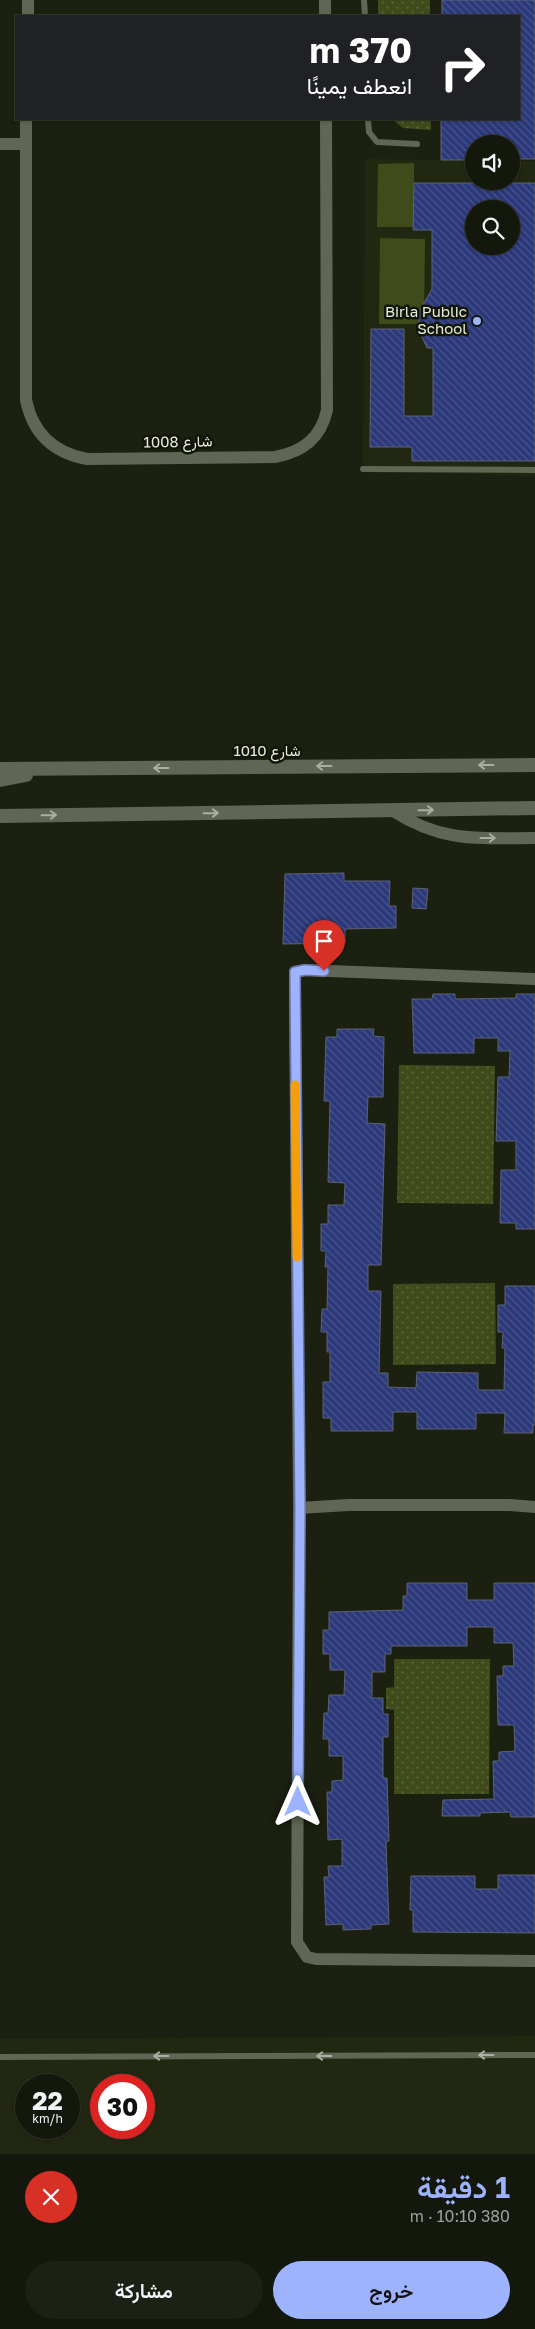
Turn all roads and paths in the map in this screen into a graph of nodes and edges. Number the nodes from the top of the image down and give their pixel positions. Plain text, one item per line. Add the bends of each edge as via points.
1 (28, 0) edge
2 (325, 0) edge
3 (364, 0) edge
4 (28, 15) edge
5 (326, 15) edge
6 (365, 15) edge
7 (26, 120) edge
8 (326, 120) edge
9 (368, 120) edge
10 (0, 144) edge
11 (26, 144) junction
12 (417, 144) dead end
13 (364, 469) dead end
14 (535, 470) edge
15 (535, 765) edge
16 (62, 768) junction
17 (0, 769) edge
18 (0, 780) edge
19 (535, 808) edge
20 (393, 811) junction
21 (0, 816) edge
22 (535, 838) edge
23 (535, 979) edge
24 (535, 1507) edge
25 (300, 1508) junction
26 (535, 1961) edge
27 (535, 2055) edge
28 (0, 2057) edge

1 - 4 street
2 - 5 street
3 - 6 lane
7 - 11 street, شارع 1008
8 - 11 street, شارع 1008 via 327,410 314,439 296,452 275,457 87,459 62,452 42,436 31,419 26,400
9 - 12 lane via 369,132 377,142
10 - 11 street
13 - 14 lane
15 -> 16 street, شارع 1010
16 - 17 street, شارع 1010
16 - 18 street
20 -> 19 street
21 -> 20 street
20 -> 22 street via 431,832 452,836
23 - 25 street via 295,972
24 - 25 street via 510,1504
25 - 26 street via 297,1942 307,1957 316,1959
27 -> 28 lane

